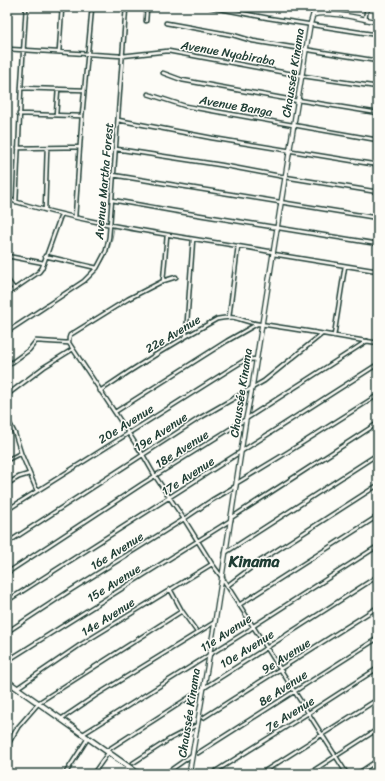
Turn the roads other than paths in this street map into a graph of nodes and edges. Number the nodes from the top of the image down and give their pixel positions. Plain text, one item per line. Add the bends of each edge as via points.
1 (26, 7) edge
2 (62, 7) edge
3 (92, 7) edge
4 (126, 7) edge
5 (147, 7) edge
6 (210, 7) edge
7 (314, 7) edge
8 (367, 7) edge
9 (313, 15) junction
10 (365, 20) junction
11 (146, 22) dead end
12 (166, 22) dead end
13 (378, 22) edge
14 (310, 25) junction
15 (378, 35) edge
16 (7, 49) edge
17 (23, 50) junction
18 (307, 50) junction
19 (59, 53) junction
20 (88, 55) junction
21 (122, 56) junction
22 (378, 61) edge
23 (164, 73) dead end
24 (303, 76) junction
25 (378, 87) edge
26 (21, 88) junction
27 (58, 89) junction
28 (84, 90) junction
29 (148, 94) dead end
30 (298, 100) junction
31 (378, 113) edge
32 (19, 114) junction
33 (56, 115) junction
34 (82, 116) junction
35 (118, 120) junction
36 (294, 125) junction
37 (378, 140) edge
38 (80, 147) junction
39 (18, 148) junction
40 (47, 148) junction
41 (116, 149) junction
42 (290, 150) junction
43 (378, 164) edge
44 (113, 174) junction
45 (285, 177) junction
46 (378, 192) edge
47 (8, 200) edge
48 (112, 200) junction
49 (16, 202) junction
50 (281, 203) junction
51 (7, 204) edge
52 (45, 210) junction
53 (62, 215) junction
54 (75, 217) junction
55 (378, 218) edge
56 (110, 225) junction
57 (277, 228) junction
58 (167, 235) junction
59 (194, 239) junction
60 (378, 244) edge
61 (238, 246) junction
62 (273, 253) junction
63 (7, 256) edge
64 (45, 256) junction
65 (44, 263) junction
66 (345, 266) junction
67 (96, 268) junction
68 (378, 271) edge
69 (176, 277) dead end
70 (7, 279) edge
71 (163, 281) junction
72 (14, 289) junction
73 (7, 294) edge
74 (230, 317) junction
75 (257, 324) junction
76 (262, 324) junction
77 (7, 332) edge
78 (322, 334) junction
79 (186, 336) junction
80 (334, 336) junction
81 (367, 341) junction
82 (69, 343) junction
83 (378, 343) edge
84 (73, 348) junction
85 (257, 359) junction
86 (378, 364) edge
87 (7, 366) edge
88 (252, 388) junction
89 (100, 391) junction
90 (7, 395) edge
91 (378, 395) edge
92 (115, 412) junction
93 (7, 418) edge
94 (246, 420) junction
95 (378, 423) edge
96 (11, 424) junction
97 (8, 428) edge
98 (128, 433) junction
99 (21, 452) junction
100 (241, 452) junction
101 (378, 454) edge
102 (143, 455) junction
103 (7, 460) edge
104 (29, 474) junction
105 (155, 476) junction
106 (7, 484) edge
107 (236, 485) junction
108 (378, 485) edge
109 (37, 491) junction
110 (170, 498) junction
111 (7, 510) edge
112 (378, 516) edge
113 (184, 519) junction
114 (231, 519) junction
115 (198, 541) junction
116 (7, 543) edge
117 (378, 546) edge
118 (225, 553) junction
119 (212, 564) junction
120 (7, 573) edge
121 (221, 576) junction
122 (378, 576) edge
123 (228, 585) junction
124 (170, 589) junction
125 (7, 601) edge
126 (240, 604) junction
127 (378, 607) edge
128 (182, 611) junction
129 (215, 622) junction
130 (254, 626) junction
131 (7, 632) edge
132 (197, 632) junction
133 (378, 638) edge
134 (267, 647) junction
135 (208, 655) junction
136 (7, 661) edge
137 (378, 668) edge
138 (282, 670) junction
139 (7, 681) edge
140 (16, 688) junction
141 (203, 688) junction
142 (295, 691) junction
143 (378, 699) edge
144 (38, 704) junction
145 (309, 713) junction
146 (204, 718) dead end
147 (61, 719) junction
148 (197, 725) junction
149 (378, 729) edge
150 (323, 734) junction
151 (82, 735) junction
152 (88, 738) junction
153 (7, 746) edge
154 (107, 752) junction
155 (198, 753) dead end
156 (192, 755) junction
157 (336, 756) junction
158 (378, 760) edge
159 (133, 763) dead end
160 (65, 774) edge
161 (93, 774) edge
162 (139, 774) edge
163 (164, 774) edge
164 (189, 774) edge
165 (211, 774) edge
166 (260, 774) edge
167 (308, 774) edge
168 (347, 774) edge
169 (357, 774) edge

1 - 17 street
2 - 19 street
3 - 20 street
4 - 21 street, Avenue Martha Forest
5 - 11 street
6 - 14 street
7 - 9 street
8 - 10 street
9 - 10 street via 323,13
9 - 14 street, Chaussée Kinama
10 - 13 street
12 - 18 street
14 - 15 street
14 - 18 street, Chaussée Kinama
16 - 17 street, Avenue Nyabiraba
17 - 19 street, Avenue Nyabiraba
17 - 26 street
18 - 22 street
18 - 24 street, Chaussée Kinama
19 - 20 street, Avenue Nyabiraba
20 - 21 street, Avenue Nyabiraba
20 - 28 street
21 - 24 street, Avenue Nyabiraba via 168,51
21 - 35 street, Avenue Martha Forest
23 - 30 street via 182,80
24 - 25 street, Avenue Nyabiraba
24 - 30 street, Chaussée Kinama
26 - 27 street
26 - 32 street
27 - 28 street
27 - 33 street
28 - 34 street
29 - 36 street, Avenue Banga via 185,106
30 - 31 street
30 - 36 street, Chaussée Kinama
32 - 33 street
32 - 39 street
33 - 34 street
34 - 38 street
35 - 41 street, Avenue Martha Forest
35 - 42 street
36 - 37 street, Avenue Banga
36 - 42 street, Chaussée Kinama
38 - 40 street
38 - 54 street
39 - 40 street
39 - 49 street
40 - 52 street
41 - 44 street, Avenue Martha Forest
41 - 45 street
42 - 43 street
42 - 45 street, Chaussée Kinama
44 - 48 street, Avenue Martha Forest
44 - 50 street
45 - 46 street
45 - 50 street, Chaussée Kinama
47 - 49 street
47 - 51 street
48 - 56 street, Avenue Martha Forest
48 - 57 street
49 - 52 street
50 - 55 street
50 - 57 street, Chaussée Kinama
52 - 53 street
53 - 54 street
53 - 64 street
54 - 56 street
56 - 58 street
56 - 67 street, Avenue Martha Forest via 106,251
57 - 60 street
57 - 62 street, Chaussée Kinama
58 - 59 street
58 - 71 street
59 - 61 street
59 - 79 street
61 - 62 street
61 - 74 street
62 - 66 street
62 - 76 street, Chaussée Kinama
63 - 65 street
64 - 65 street
64 - 67 street
65 - 72 street via 39,272
66 - 68 street
66 - 80 street
67 - 77 street, Avenue Martha Forest via 84,281
69 - 71 street
70 - 72 street
71 - 82 street via 70,335
72 - 73 street
74 - 75 street
74 - 79 street, 22e Avenue via 217,319
75 - 76 street
75 - 92 street
76 - 78 street
76 - 85 street, Chaussée Kinama
78 - 80 street
78 - 88 street, 19e Avenue
79 - 89 street, 22e Avenue
80 - 81 street
81 - 83 street
81 - 94 street, 18e Avenue
82 - 84 street
82 - 87 street via 36,341 29,350
84 - 89 street
84 - 90 street
85 - 88 street, Chaussée Kinama
85 - 98 street, 20e Avenue via 249,359 238,364
86 - 100 street, 17e Avenue
88 - 94 street, Chaussée Kinama
88 - 102 street, 19e Avenue
89 - 92 street
91 - 107 street, 16e Avenue
92 - 98 street
93 - 96 street
94 - 100 street, Chaussée Kinama
94 - 105 street, 18e Avenue
95 - 114 street, 15e Avenue
96 - 97 street
96 - 99 street
98 - 102 street
98 - 109 street, 20e Avenue
99 - 103 street
99 - 104 street
100 - 107 street, Chaussée Kinama
100 - 110 street, 17e Avenue
101 - 118 street
102 - 105 street
102 - 116 street, 19e Avenue
104 - 106 street
104 - 109 street
105 - 110 street
105 - 120 street, 18e Avenue
107 - 113 street, 16e Avenue
107 - 114 street, Chaussée Kinama
108 - 123 street via 260,561
109 - 111 street, 20e Avenue
110 - 113 street
110 - 125 street, 17e Avenue
112 - 126 street
113 - 115 street
113 - 131 street, 16e Avenue
114 - 115 street, 15e Avenue
114 - 118 street, Chaussée Kinama
115 - 119 street
115 - 136 street, 15e Avenue
117 - 130 street, 11e Avenue
118 - 121 street, Chaussée Kinama
119 - 121 street
119 - 124 street, 14e Avenue
121 - 123 street
121 - 129 street, Chaussée Kinama
122 - 134 street, 10e Avenue
123 - 126 street
124 - 128 street
124 - 140 street, 14e Avenue
126 - 130 street
127 - 138 street, 9e Avenue
128 - 132 street
128 - 144 street
129 - 132 street
129 - 135 street, Chaussée Kinama
130 - 134 street
130 - 135 street, 11e Avenue
132 - 147 street
133 - 142 street, 8e Avenue
134 - 138 street
134 - 141 street, 10e Avenue
135 - 141 street, Chaussée Kinama
135 - 151 street, 11e Avenue
137 - 145 street, 7e Avenue
138 - 142 street
138 - 146 street, 9e Avenue
139 - 140 main road
140 - 144 main road
141 - 148 street, Chaussée Kinama
141 - 154 street, 10e Avenue
142 - 145 street
142 - 155 street, 8e Avenue
143 - 150 street
144 - 147 main road
144 - 153 street via 18,727
145 - 150 street
145 - 165 street, 7e Avenue
147 - 151 main road
148 - 156 street, Chaussée Kinama
148 - 159 street
149 - 157 street
150 - 157 street
150 - 166 street
151 - 152 main road
152 - 154 main road
152 - 160 street
154 - 161 street
154 - 162 main road
156 - 163 street
156 - 164 street, Chaussée Kinama
157 - 167 street
157 - 168 street
158 - 169 street

